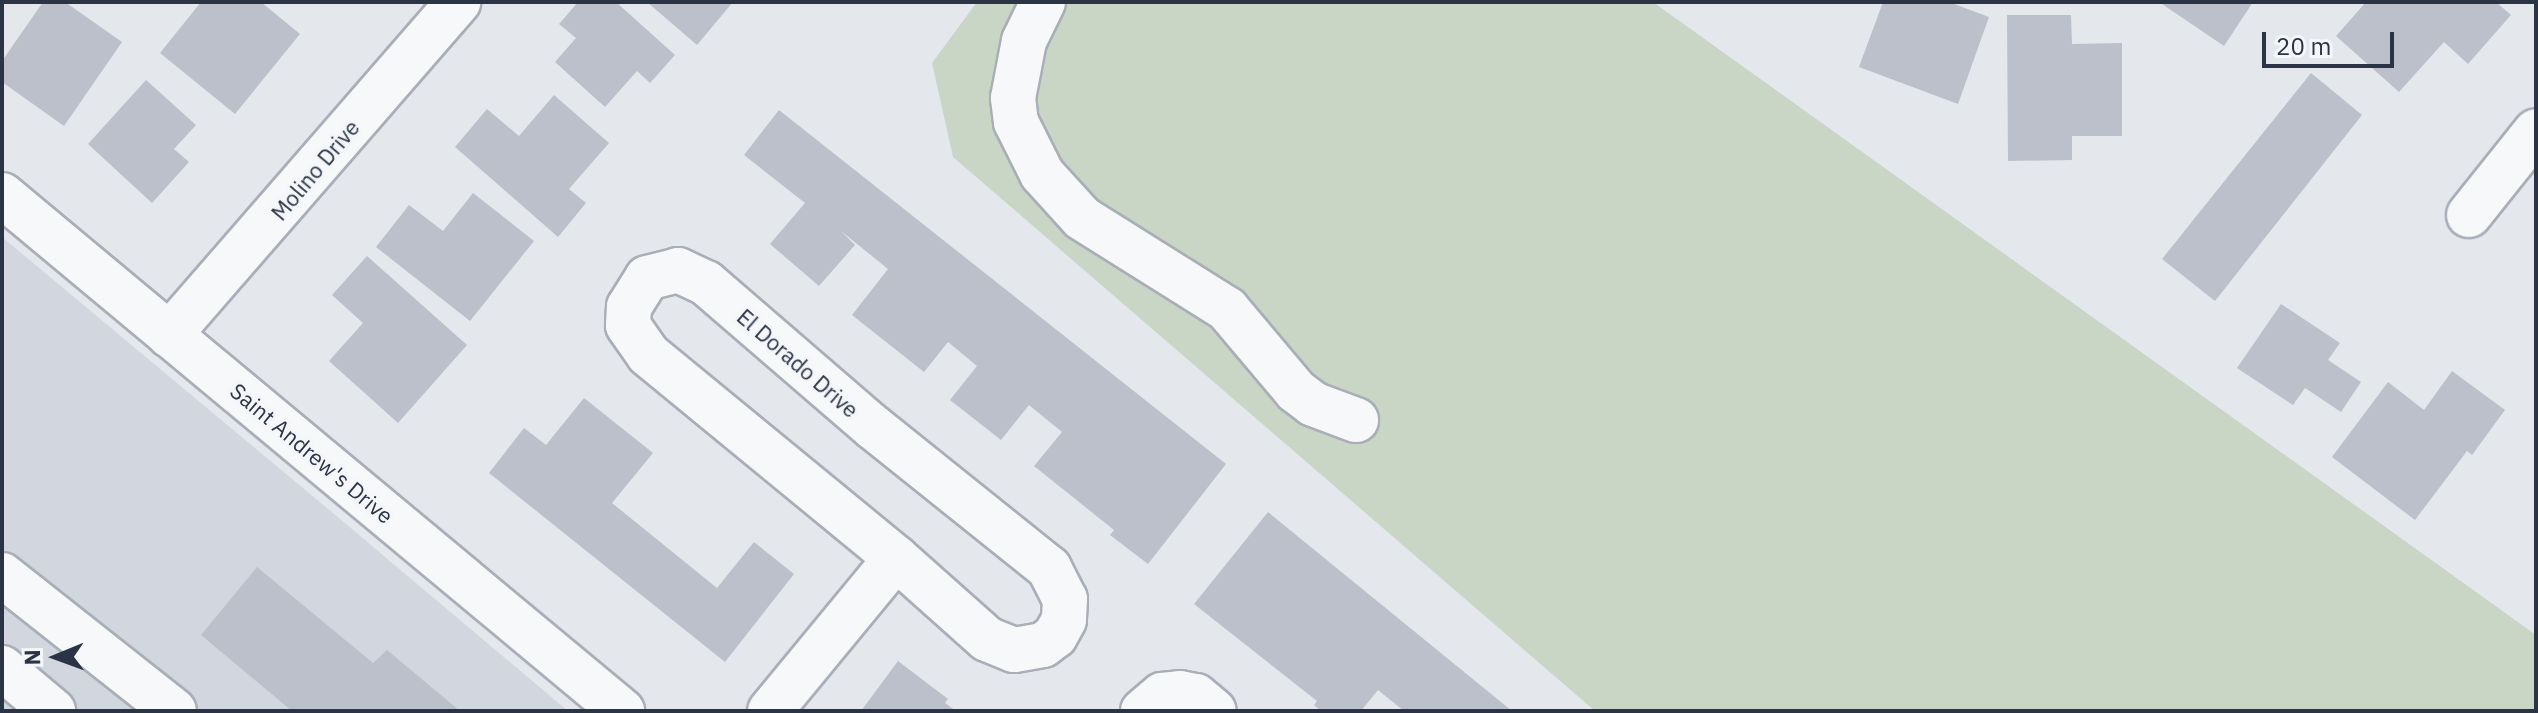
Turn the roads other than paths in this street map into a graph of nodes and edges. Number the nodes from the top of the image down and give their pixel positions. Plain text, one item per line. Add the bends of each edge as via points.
1 (458, 2) edge
2 (1043, 2) edge
3 (2536, 131) edge
4 (2, 195) edge
5 (2469, 215) dead end
6 (169, 335) junction
7 (1356, 420) dead end
8 (896, 558) junction
9 (2, 575) edge
10 (2, 668) edge
11 (159, 706) edge
12 (53, 711) edge
13 (622, 711) edge
14 (770, 711) edge
15 (1143, 711) edge
16 (1214, 711) edge

1 - 6 street, Molino Drive
2 - 7 street via 1024,41 1013,98 1016,122 1042,174 1082,218 1227,309 1296,391 1313,404
3 - 5 street
4 - 6 street, Saint Andrew's Drive
6 - 13 street, Saint Andrew's Drive
8 - 8 street, El Dorado Drive via 1000,646 1043,645 1064,620 1065,599 1049,568 873,427 706,283 678,270 647,278 629,307 635,341
8 - 14 street
9 - 11 street
10 - 12 street
15 - 16 street via 1162,695 1180,693 1196,696

